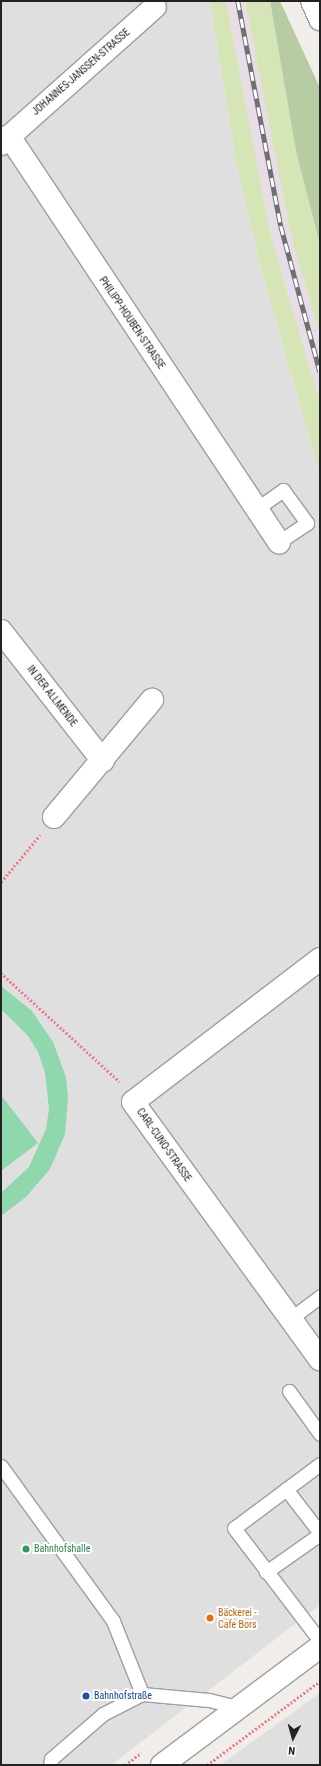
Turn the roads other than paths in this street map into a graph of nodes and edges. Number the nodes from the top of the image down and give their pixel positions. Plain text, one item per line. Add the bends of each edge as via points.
1 (312, 1) edge
2 (158, 4) edge
3 (320, 18) edge
4 (5, 140) edge
5 (256, 509) junction
6 (279, 542) joint
7 (1, 630) edge
8 (152, 700) dead end
9 (103, 761) junction
10 (54, 817) road end
11 (320, 959) edge
12 (320, 1296) edge
13 (290, 1319) junction
14 (320, 1359) edge
15 (289, 1391) dead end
16 (320, 1434) edge
17 (320, 1464) edge
18 (1, 1466) edge
19 (286, 1489) junction
20 (320, 1533) edge
21 (266, 1572) junction
22 (320, 1641) edge
23 (320, 1647) edge
24 (142, 1694) junction
25 (238, 1707) junction
26 (50, 1765) edge
27 (162, 1765) edge

1 - 3 street
2 - 4 street, JOHANNES-JANSSEN-STRASSE
4 - 5 street, PHILIPP-HOUBEN-STRASSE
5 - 6 street, PHILIPP-HOUBEN-STRASSE
5 - 6 lane, PHILIPP-HOUBEN-STRASSE via 283,490 303,518 306,523
7 - 9 street, IN DER ALLMENDE
8 - 9 street
9 - 10 street
11 - 13 street, CARL-CUNO-STRASSE via 134,1102
12 - 13 lane
13 - 14 street, CARL-CUNO-STRASSE
15 - 16 lane
17 - 19 lane
18 - 24 lane via 113,1621
19 - 20 lane
19 - 21 lane via 234,1528
20 - 21 lane
21 - 22 lane
23 - 25 street
24 - 25 lane via 209,1700
24 - 26 lane via 104,1714 52,1759
25 - 27 street

